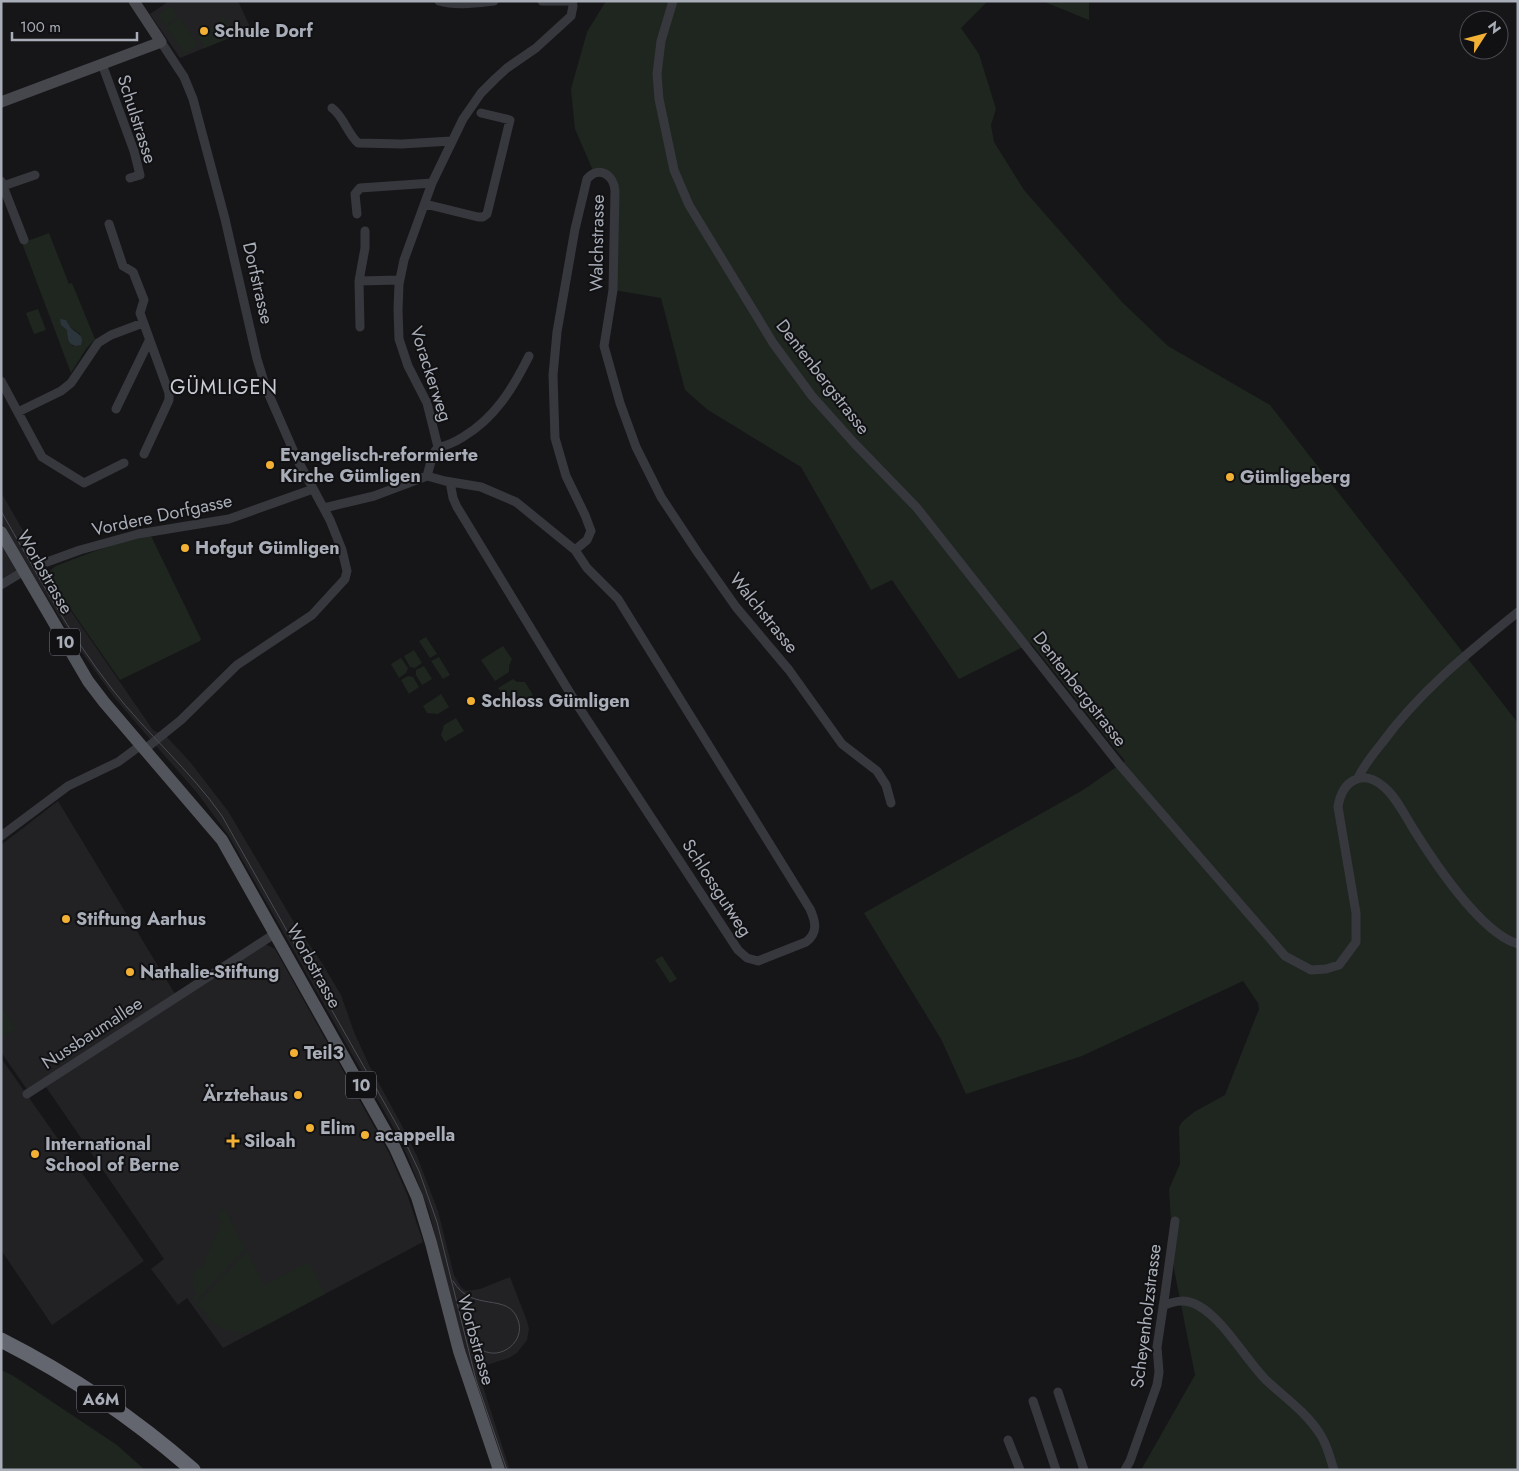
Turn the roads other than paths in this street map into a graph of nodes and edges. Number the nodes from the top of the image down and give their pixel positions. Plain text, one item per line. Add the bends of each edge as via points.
1 (134, 1) edge
2 (439, 1) edge
3 (494, 1) edge
4 (542, 1) edge
5 (572, 1) edge
6 (673, 1) edge
7 (459, 2) edge
8 (161, 42) junction
9 (102, 64) junction
10 (1, 102) edge
11 (332, 108) dead end
12 (480, 113) dead end
13 (452, 141) junction
14 (35, 174) dead end
15 (130, 178) dead end
16 (2, 183) edge
17 (432, 183) junction
18 (425, 204) junction
19 (357, 214) dead end
20 (109, 224) dead end
21 (365, 231) dead end
22 (24, 240) dead end
23 (399, 280) junction
24 (359, 281) junction
25 (143, 323) junction
26 (360, 327) dead end
27 (149, 341) junction
28 (529, 356) dead end
29 (1, 381) edge
30 (116, 409) dead end
31 (18, 412) junction
32 (438, 447) junction
33 (144, 454) dead end
34 (124, 463) dead end
35 (428, 476) junction
36 (450, 482) junction
37 (313, 489) junction
38 (324, 508) junction
39 (1, 532) edge
40 (576, 550) junction
41 (47, 562) dead end
42 (24, 571) junction
43 (1, 584) edge
44 (1518, 612) edge
45 (143, 747) junction
46 (1358, 778) junction
47 (891, 803) dead end
48 (1, 836) edge
49 (276, 934) junction
50 (1518, 944) edge
51 (27, 1094) dead end
52 (1174, 1221) dead end
53 (1163, 1306) junction
54 (1, 1340) edge
55 (1, 1348) edge
56 (1058, 1392) dead end
57 (1032, 1401) dead end
58 (1008, 1440) dead end
59 (183, 1470) edge
60 (193, 1470) edge
61 (499, 1470) edge
62 (1020, 1470) edge
63 (1056, 1470) edge
64 (1084, 1470) edge
65 (1125, 1470) edge
66 (1334, 1470) edge

1 - 8 street, Dorfstrasse
2 - 7 street
3 - 7 street
4 - 5 street
5 - 13 street, Vorackerweg via 571,16 495,79 468,111
6 - 46 street, Dentenbergstrasse via 661,41 657,74 674,170 689,205 773,343 812,396 917,508 1119,764 1285,956 1311,970 1339,965 1356,942 1356,913 1338,807 1344,790
8 - 9 street
8 - 37 street, Dorfstrasse via 184,77 193,99 266,388
9 - 10 street
9 - 15 street, Schulstrasse via 140,175
11 - 13 street via 340,114 351,137 358,143
12 - 18 street via 510,120 487,214 478,216
13 - 17 street, Vorackerweg
14 - 16 street
16 - 22 street
17 - 18 street, Vorackerweg
17 - 19 street via 360,188 356,194
18 - 23 street, Vorackerweg
20 - 25 street via 123,266 133,272 144,300 140,313
21 - 24 street
23 - 24 street
23 - 32 street, Vorackerweg via 400,339 408,366 427,403
24 - 26 street
25 - 27 street
25 - 31 street via 98,343 71,383
27 - 30 street
27 - 33 street via 169,400
28 - 32 street, Vorackerweg via 491,416 474,430
29 - 31 street
31 - 34 street via 42,457 84,483
32 - 35 street, Vorackerweg
35 - 36 street
35 - 38 street via 374,496
36 - 40 street via 474,485 506,497 526,509
36 - 40 street, Schlossgutweg via 457,507 578,706 738,950 747,958 758,960 806,942 815,930 810,909 628,613 587,568
37 - 38 street, Dorfstrasse
37 - 41 street, Vordere Dorfgasse via 229,519 138,534
38 - 45 street, Dorfstrasse via 347,566 345,579 312,615 237,665 181,720
39 - 42 main road, Worbstrasse / 10
40 - 47 street, Walchstrasse via 591,531 566,476 555,438 553,376 557,332 575,229 587,179 600,172 610,177 615,191 613,290 604,346 636,447 661,497 736,607 789,670 842,744 877,770
42 - 43 street
42 - 45 main road, Worbstrasse / 10 via 88,681
44 - 46 street, Dentenbergstrasse via 1428,689 1392,728
45 - 48 street via 68,786
45 - 49 main road, Worbstrasse / 10 via 222,840
46 - 50 street via 1372,779 1388,791 1451,884 1483,920
49 - 51 street, Nussbaumallee
49 - 61 main road, Worbstrasse / 10 via 408,1174 431,1243 459,1351
52 - 53 street, Scheyenholzstrasse
53 - 65 street, Scheyenholzstrasse via 1156,1347 1158,1385
53 - 66 street via 1176,1300 1188,1302 1214,1317 1266,1380 1306,1415 1322,1436
54 - 60 highway, A6M via 96,1395
55 - 59 highway, A6M via 92,1400
56 - 64 street
57 - 63 street
58 - 62 street

